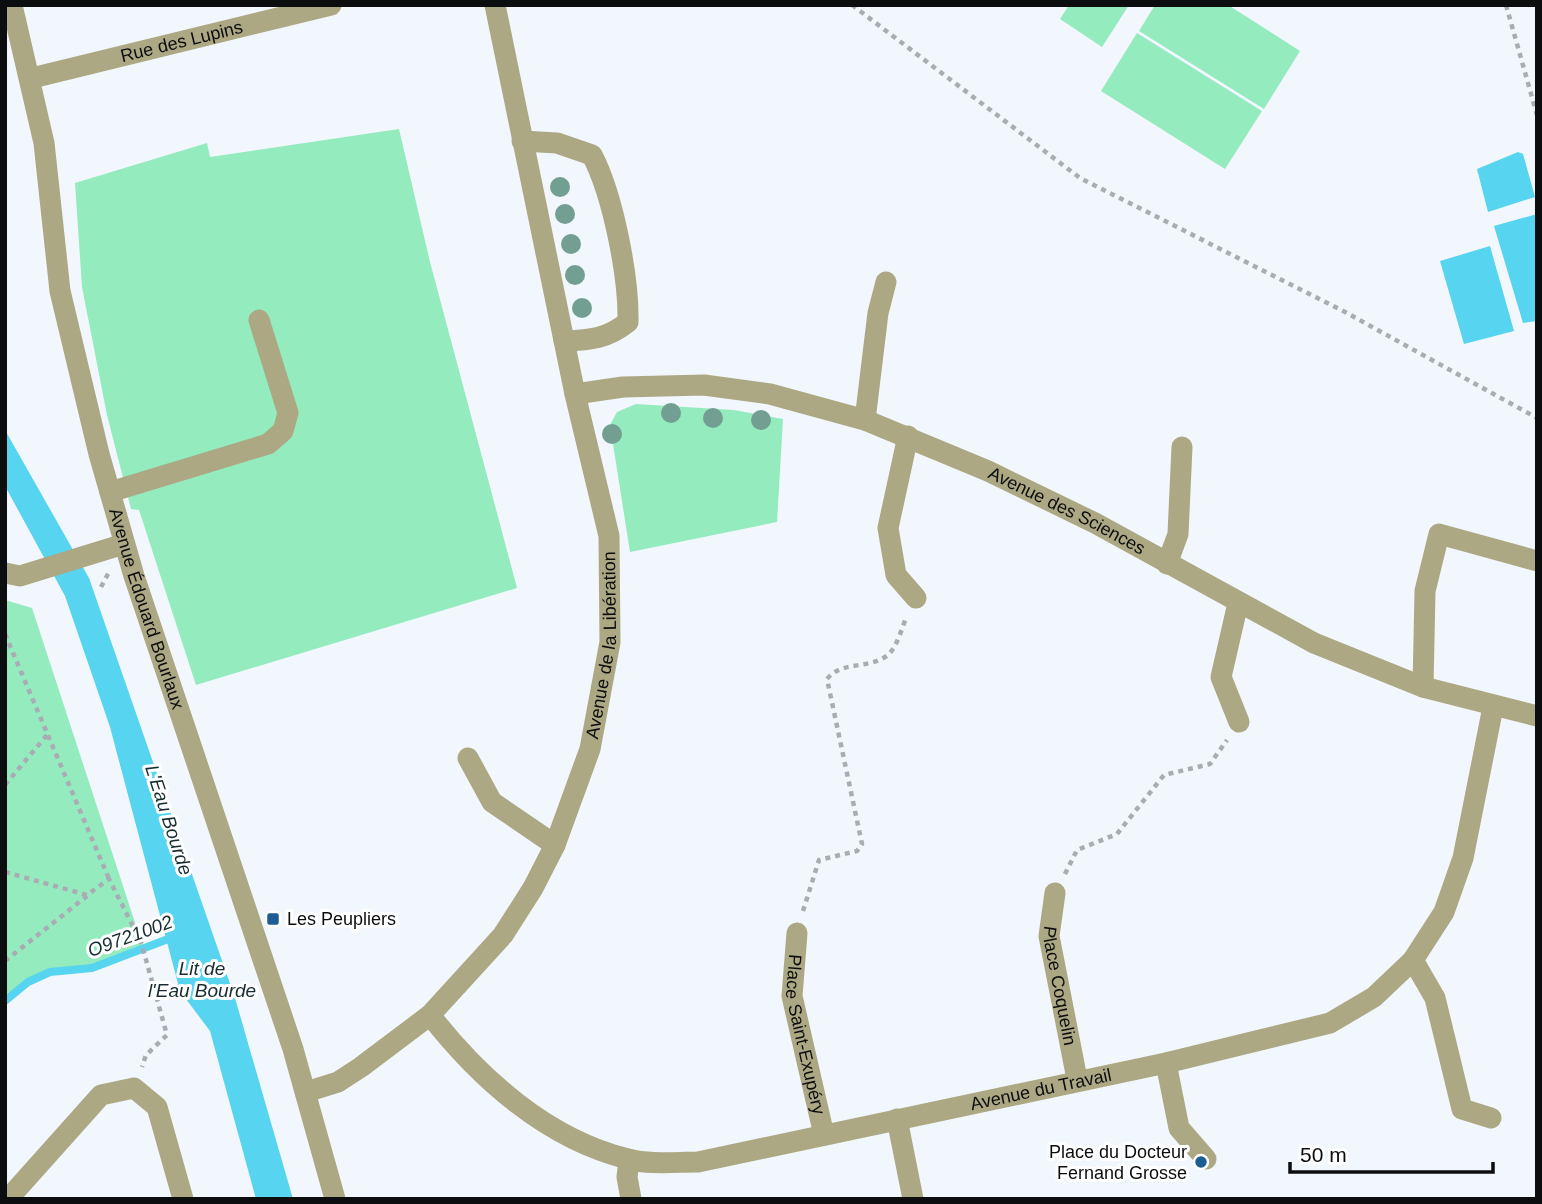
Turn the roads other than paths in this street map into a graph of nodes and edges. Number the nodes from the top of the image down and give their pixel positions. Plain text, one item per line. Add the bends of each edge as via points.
1 (12, 5) edge
2 (331, 5) edge
3 (497, 6) edge
4 (32, 78) junction
5 (522, 141) junction
6 (886, 282) dead end
7 (259, 320) dead end
8 (564, 341) junction
9 (575, 394) junction
10 (866, 420) junction
11 (908, 436) junction
12 (1182, 447) dead end
13 (110, 492) junction
14 (124, 544) junction
15 (1537, 561) edge
16 (1167, 564) junction
17 (5, 573) edge
18 (916, 598) road end
19 (1238, 603) junction
20 (1423, 687) junction
21 (1493, 707) junction
22 (1537, 716) edge
23 (1239, 722) road end
24 (468, 758) dead end
25 (555, 845) junction
26 (1055, 893) road end
27 (797, 933) road end
28 (1413, 960) junction
29 (430, 1015) junction
30 (1166, 1063) junction
31 (1077, 1079) junction
32 (306, 1092) junction
33 (1491, 1118) dead end
34 (897, 1119) junction
35 (824, 1135) junction
36 (1206, 1159) dead end
37 (629, 1160) junction
38 (8, 1199) edge
39 (183, 1199) edge
40 (335, 1199) edge
41 (631, 1199) edge
42 (914, 1199) edge

1 - 4 street, Avenue Édouard Bourlaux
2 - 4 street, Rue des Lupins
3 - 5 street, Avenue de la Libération
4 - 13 street, Avenue Édouard Bourlaux via 50,176 60,291
5 - 8 street, Avenue de la Libération
5 - 8 street via 557,144 592,155 603,176 629,294 628,323 613,334 597,340
6 - 10 street
7 - 13 street via 288,412 283,431 268,444
8 - 9 street, Avenue de la Libération
9 - 10 street, Avenue des Sciences via 623,387 704,385 770,394
9 - 25 street, Avenue de la Libération via 609,536 610,642 590,749
10 - 11 street, Avenue des Sciences
11 - 16 street, Avenue des Sciences via 1095,523
11 - 18 street via 888,528 896,575
12 - 16 street via 1178,534
13 - 14 street, Avenue Édouard Bourlaux
14 - 17 street via 20,576
14 - 32 street, Avenue Édouard Bourlaux
15 - 20 street via 1439,534 1425,591
16 - 19 street, Avenue des Sciences
19 - 20 street, Avenue des Sciences via 1314,643
19 - 23 street via 1222,677
20 - 21 street, Avenue des Sciences
21 - 22 street, Avenue des Sciences
21 - 28 street, Avenue du Travail via 1462,858 1444,912
24 - 25 street via 492,802
25 - 29 street, Avenue de la Libération via 503,935
26 - 31 street, Place Coquelin via 1049,936
27 - 35 street, Place Saint-Exupéry via 792,996
28 - 30 street, Avenue du Travail via 1374,997 1330,1023
28 - 33 street via 1435,998 1462,1109
29 - 32 street, Avenue de la Libération via 338,1082
29 - 37 street, Avenue du Travail via 522,1109 580,1142
30 - 31 street, Avenue du Travail
30 - 36 street via 1179,1128
31 - 34 street, Avenue du Travail
32 - 40 street, Avenue Édouard Bourlaux
34 - 35 street, Avenue du Travail
34 - 42 street
35 - 37 street, Avenue du Travail via 698,1162
37 - 41 street
38 - 39 street via 101,1095 134,1088 157,1107

